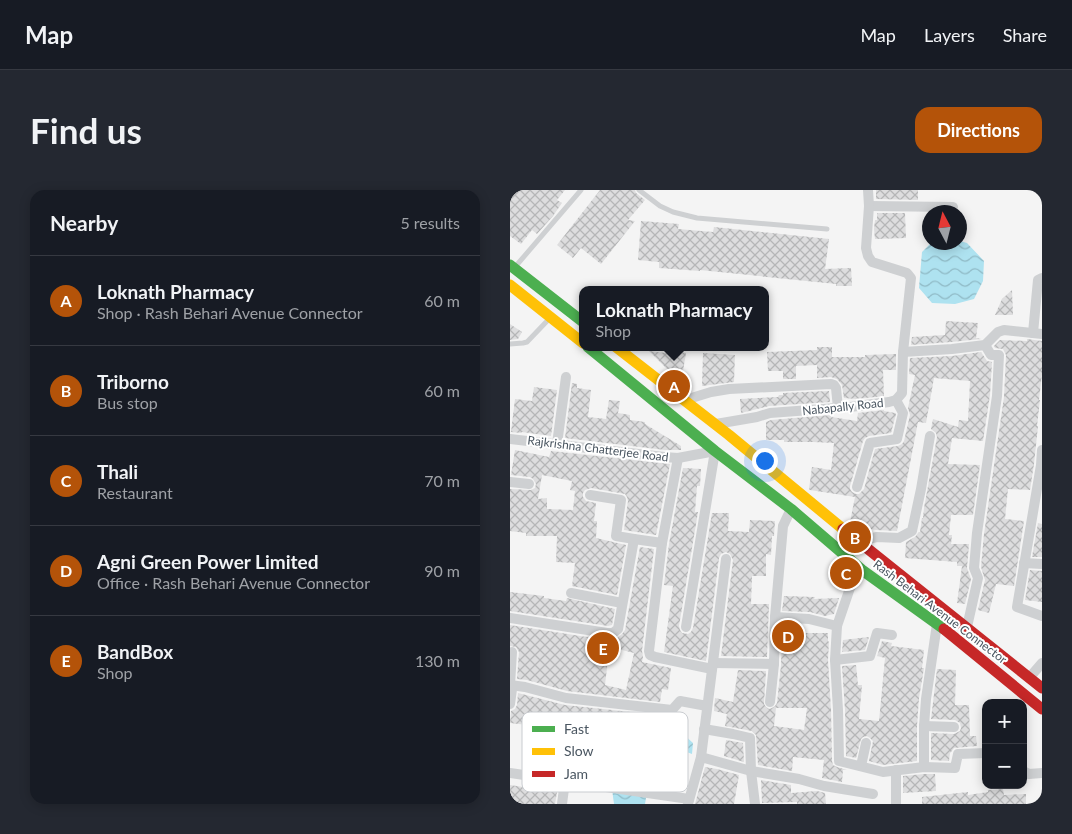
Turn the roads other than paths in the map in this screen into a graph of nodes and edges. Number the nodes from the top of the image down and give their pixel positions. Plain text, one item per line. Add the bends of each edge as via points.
1 (582, 190) edge
2 (639, 190) edge
3 (868, 190) edge
4 (869, 206) junction
5 (922, 207) edge
6 (827, 229) dead end
7 (512, 266) edge
8 (1042, 278) edge
9 (510, 285) edge
10 (550, 317) junction
11 (579, 319) edge
12 (1038, 333) edge
13 (579, 340) edge
14 (510, 344) edge
15 (985, 344) junction
16 (594, 351) edge
17 (621, 351) edge
18 (904, 352) junction
19 (566, 377) dead end
20 (685, 400) junction
21 (896, 400) junction
22 (838, 408) junction
23 (716, 424) junction
24 (930, 436) dead end
25 (510, 439) edge
26 (722, 443) junction
27 (557, 444) junction
28 (1042, 450) edge
29 (678, 458) junction
30 (510, 482) edge
31 (529, 484) dead end
32 (858, 487) dead end
33 (590, 495) dead end
34 (791, 508) junction
35 (634, 539) junction
36 (859, 541) junction
37 (662, 543) junction
38 (726, 558) dead end
39 (1024, 562) junction
40 (1042, 564) edge
41 (862, 570) junction
42 (571, 593) dead end
43 (622, 603) junction
44 (1042, 616) edge
45 (775, 617) junction
46 (510, 618) edge
47 (937, 624) junction
48 (837, 626) junction
49 (686, 627) dead end
50 (967, 627) junction
51 (892, 635) dead end
52 (512, 652) dead end
53 (835, 660) junction
54 (1042, 663) edge
55 (774, 664) junction
56 (712, 666) junction
57 (1029, 678) junction
58 (510, 685) edge
59 (1042, 688) edge
60 (770, 702) dead end
61 (510, 704) edge
62 (707, 706) junction
63 (1042, 709) edge
64 (924, 726) junction
65 (954, 727) dead end
66 (704, 729) junction
67 (866, 743) dead end
68 (982, 753) edge
69 (701, 757) junction
70 (861, 766) junction
71 (924, 768) junction
72 (896, 770) junction
73 (751, 771) junction
74 (1027, 773) edge
75 (1042, 773) edge
76 (630, 792) edge
77 (873, 794) dead end
78 (688, 802) edge
79 (755, 804) edge
80 (896, 804) edge

1 - 7 lane
2 - 6 lane via 660,206 697,218
3 - 4 street
4 - 5 street
4 - 18 street, Nabapally Road via 868,256 872,262 907,273 911,278
7 - 11 main road
8 - 12 street via 1038,280
9 - 10 main road
10 - 13 main road
10 - 14 lane via 528,342
12 - 15 street via 1004,330
15 - 18 street
15 - 50 street via 991,355 999,356 998,380 976,542 974,568 978,578
16 - 26 main road, Rash Behari Avenue Connector
17 - 20 main road, Rash Behari Avenue Connector
18 - 21 street, Nabapally Road via 902,393
19 - 27 street
20 - 22 street via 729,389 831,384 836,388
20 - 23 main road, Rash Behari Avenue Connector
21 - 22 street, Nabapally Road
21 - 32 street via 903,413 897,439 870,443
22 - 23 street, Nabapally Road via 770,414
23 - 26 main road, Rash Behari Avenue Connector
24 - 36 street via 912,530 899,538 877,537
25 - 27 street, Rajkrishna Chatterjee Road
26 - 29 street, Rajkrishna Chatterjee Road
26 - 34 main road, Rash Behari Avenue Connector
26 - 36 main road, Rash Behari Avenue Connector via 802,496
26 - 49 street
27 - 29 street, Rajkrishna Chatterjee Road
28 - 39 street
29 - 37 street
30 - 31 street
33 - 35 street via 621,500 616,536
34 - 41 main road, Rash Behari Avenue Connector
34 - 45 street via 783,526
35 - 37 street
35 - 43 street
36 - 50 main road, Rash Behari Avenue Connector
37 - 56 street via 650,655
38 - 56 street
39 - 40 street
39 - 44 street via 1017,607
41 - 47 main road, Rash Behari Avenue Connector
41 - 48 street via 850,588
42 - 43 street
43 - 46 street via 618,629 607,633
45 - 48 street via 809,619
45 - 55 street
47 - 63 main road, Rash Behari Avenue Connector
47 - 64 street
48 - 53 street
50 - 57 main road, Rash Behari Avenue Connector
51 - 53 street via 877,632 870,656
52 - 58 street
53 - 70 street via 839,762
54 - 57 street
55 - 56 street
55 - 60 street
56 - 62 street
57 - 59 main road, Rash Behari Avenue Connector
58 - 61 street
58 - 62 street via 566,698 662,709 672,710 680,701
62 - 66 street
64 - 65 street
64 - 71 street
66 - 69 street
66 - 73 street via 750,738
67 - 70 street
68 - 71 street via 958,754 955,768
69 - 73 street
69 - 78 street
70 - 72 street via 883,772
71 - 72 street
72 - 80 street
73 - 77 street
73 - 79 street
74 - 75 street
76 - 78 street

